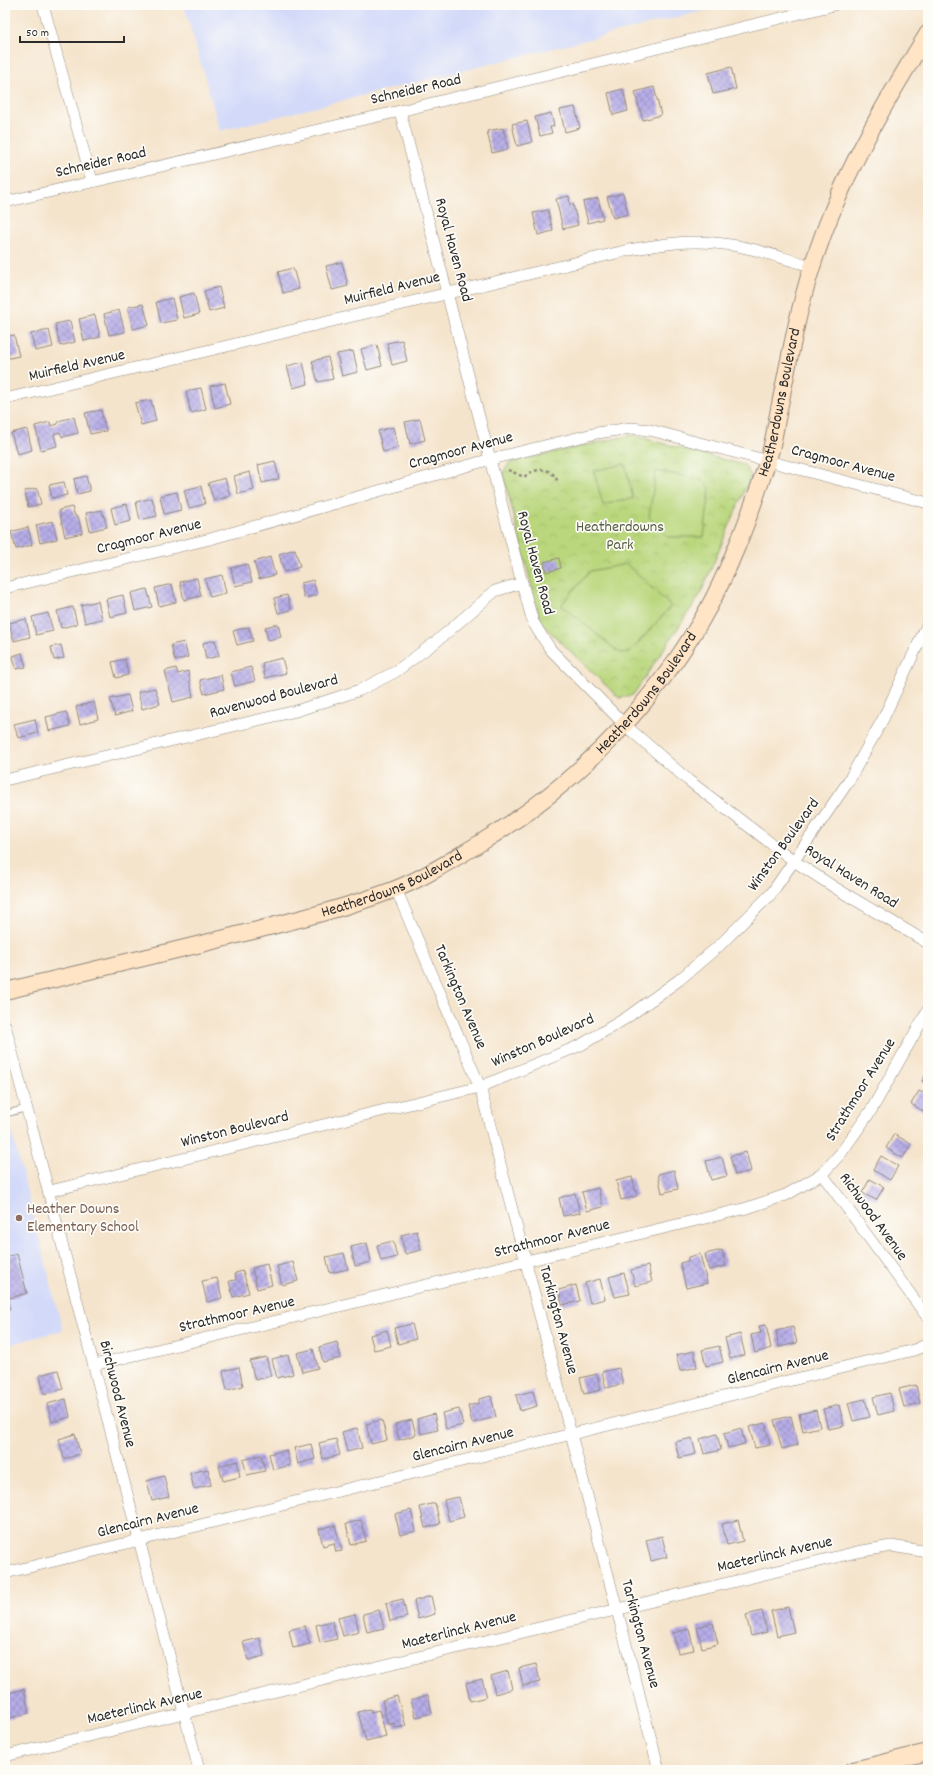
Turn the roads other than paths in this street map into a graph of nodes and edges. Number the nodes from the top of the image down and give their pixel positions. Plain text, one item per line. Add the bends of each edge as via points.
1 (43, 5) edge
2 (834, 5) edge
3 (928, 32) edge
4 (400, 111) junction
5 (92, 181) junction
6 (5, 202) edge
7 (812, 266) junction
8 (447, 292) junction
9 (5, 399) edge
10 (491, 459) junction
11 (768, 461) junction
12 (928, 503) edge
13 (522, 583) junction
14 (5, 588) edge
15 (928, 623) edge
16 (625, 725) junction
17 (5, 780) edge
18 (794, 861) junction
19 (396, 889) junction
20 (928, 943) edge
21 (5, 990) edge
22 (928, 1010) edge
23 (5, 1025) edge
24 (480, 1087) junction
25 (27, 1108) junction
26 (5, 1114) edge
27 (822, 1174) junction
28 (50, 1191) junction
29 (526, 1262) junction
30 (928, 1318) edge
31 (928, 1344) edge
32 (94, 1365) junction
33 (572, 1435) junction
34 (138, 1540) junction
35 (922, 1551) dead end
36 (5, 1573) edge
37 (616, 1609) junction
38 (184, 1715) junction
39 (928, 1752) edge
40 (5, 1756) edge
41 (199, 1770) edge
42 (659, 1770) edge
43 (853, 1770) edge

1 - 5 street
2 - 4 street, Schneider Road
3 - 7 street, Heatherdowns Boulevard via 895,85 841,188
4 - 5 street, Schneider Road
4 - 8 street, Royal Haven Road
5 - 6 street, Schneider Road
7 - 8 street, Muirfield Avenue via 740,247 688,242 629,250
7 - 11 street, Heatherdowns Boulevard
8 - 9 street, Muirfield Avenue
8 - 10 street, Royal Haven Road
10 - 11 street, Cragmoor Avenue via 597,433 631,428 650,430
10 - 13 street, Royal Haven Road
10 - 14 street, Cragmoor Avenue via 210,539
11 - 12 street, Cragmoor Avenue
11 - 16 street, Heatherdowns Boulevard via 738,542 702,619 676,660
13 - 16 street, Royal Haven Road via 533,622 541,636
13 - 17 street, Ravenwood Boulevard via 495,591 438,641 395,672 360,690 296,711
15 - 18 street, Winston Boulevard via 883,719 848,782
16 - 18 street, Royal Haven Road via 688,780
16 - 19 street, Heatherdowns Boulevard via 589,762 531,809 480,843
18 - 20 street, Royal Haven Road
18 - 24 street, Winston Boulevard via 771,894 745,921 679,980 626,1018 581,1045
19 - 21 street, Heatherdowns Boulevard via 325,912
19 - 24 street, Tarkington Avenue
22 - 27 street, Strathmoor Avenue via 872,1109 841,1153
23 - 25 street, Birchwood Avenue
24 - 28 street, Winston Boulevard
24 - 29 street, Tarkington Avenue
25 - 26 lane
25 - 28 street, Birchwood Avenue
27 - 29 street, Strathmoor Avenue via 786,1195 747,1208
27 - 30 street, Richwood Avenue
28 - 32 street, Birchwood Avenue
29 - 32 street, Strathmoor Avenue
29 - 33 street, Tarkington Avenue
31 - 33 street, Glencairn Avenue via 897,1354
32 - 34 street, Birchwood Avenue
33 - 34 street, Glencairn Avenue
33 - 37 street, Tarkington Avenue
34 - 36 street, Glencairn Avenue
34 - 38 street, Birchwood Avenue
35 - 37 street, Maeterlinck Avenue via 891,1546 876,1548
37 - 38 street, Maeterlinck Avenue
37 - 42 street, Tarkington Avenue
38 - 40 street, Maeterlinck Avenue
38 - 41 street, Birchwood Avenue
39 - 43 street

